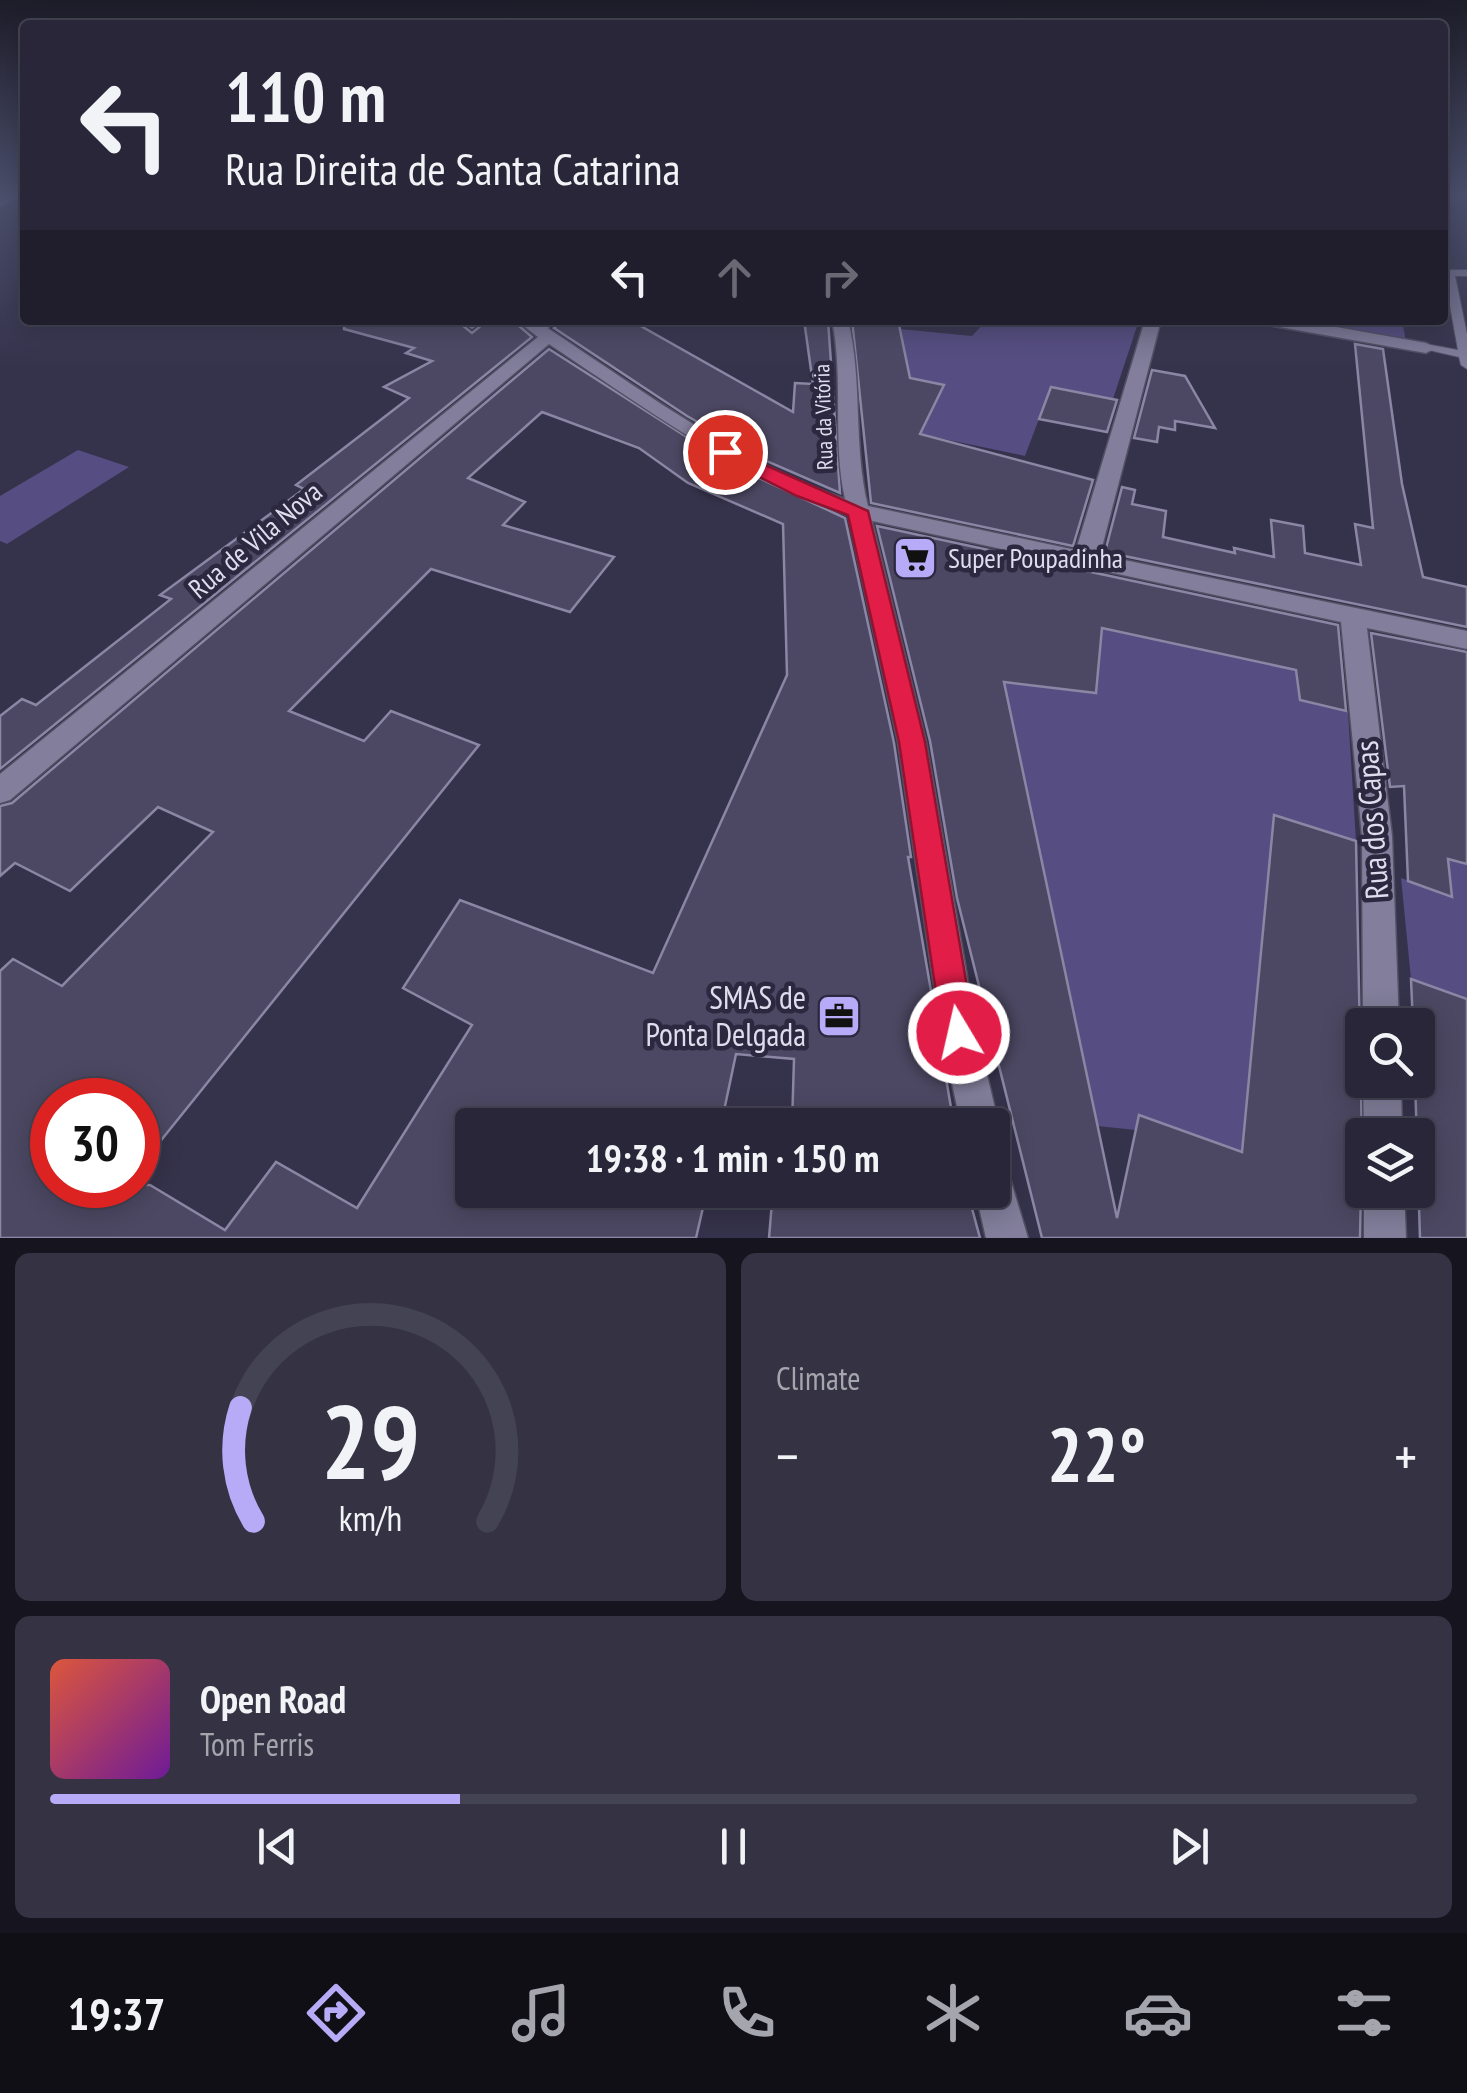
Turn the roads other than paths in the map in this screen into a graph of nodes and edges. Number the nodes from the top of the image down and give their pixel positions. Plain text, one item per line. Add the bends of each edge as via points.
1 (1467, 272) edge
2 (841, 325) edge
3 (1153, 325) edge
4 (1296, 325) edge
5 (541, 326) edge
6 (1426, 348) joint
7 (1466, 358) edge
8 (858, 511) junction
9 (1092, 563) junction
10 (1353, 616) junction
11 (1467, 640) edge
12 (0, 791) edge
13 (1380, 1008) edge
14 (976, 1108) edge
15 (1000, 1208) edge
16 (1384, 1208) edge
17 (1008, 1238) edge
18 (1385, 1238) edge

1 - 7 lane via 1450,273
2 - 8 street, Rua da Vitória
3 - 9 street via 1087,552
4 - 6 street
5 - 8 street via 725,452
5 - 12 street, Rua de Vila Nova
6 - 7 lane
8 - 9 street
8 - 14 street, Rua da Vitória via 912,742
9 - 10 street
10 - 11 street
10 - 13 street, Rua dos Capas via 1377,836
15 - 17 street
16 - 18 street

